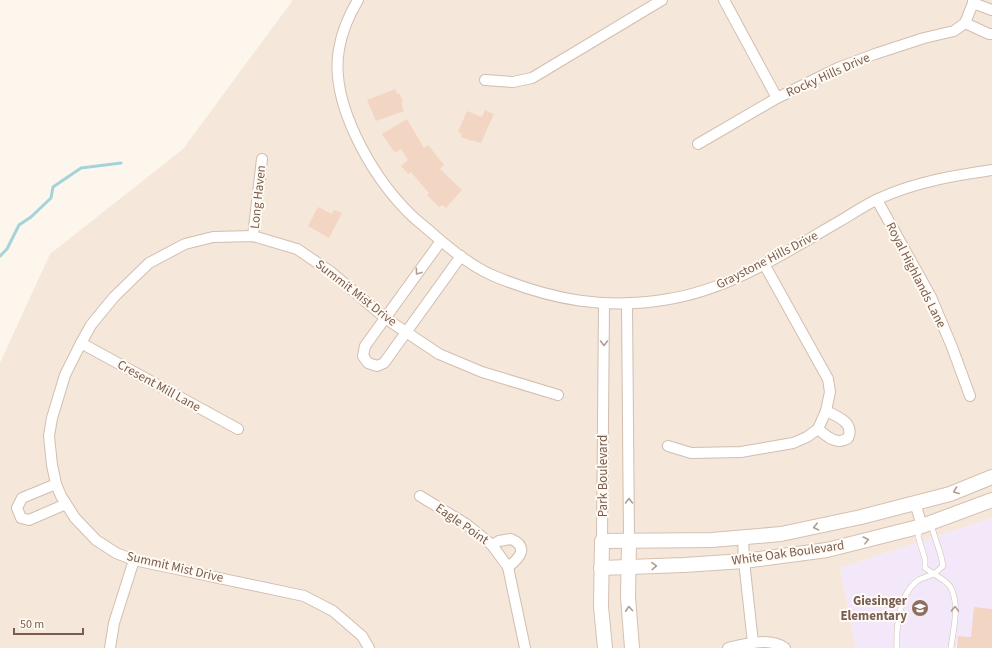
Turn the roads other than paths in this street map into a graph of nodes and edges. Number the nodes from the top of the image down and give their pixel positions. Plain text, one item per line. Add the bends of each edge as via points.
1 (358, 0) edge
2 (662, 0) edge
3 (724, 0) edge
4 (973, 2) edge
5 (992, 10) edge
6 (965, 23) junction
7 (992, 34) edge
8 (485, 80) dead end
9 (777, 98) junction
10 (698, 144) dead end
11 (262, 159) dead end
12 (992, 170) edge
13 (877, 200) junction
14 (253, 236) junction
15 (441, 241) junction
16 (461, 256) junction
17 (764, 264) junction
18 (604, 304) junction
19 (627, 304) junction
20 (385, 318) junction
21 (407, 332) junction
22 (80, 343) junction
23 (558, 396) dead end
24 (970, 396) dead end
25 (826, 411) junction
26 (238, 429) dead end
27 (818, 429) junction
28 (668, 446) dead end
29 (992, 477) edge
30 (56, 484) junction
31 (420, 496) dead end
32 (992, 500) edge
33 (915, 503) junction
34 (66, 504) junction
35 (922, 526) junction
36 (743, 537) junction
37 (629, 540) junction
38 (602, 541) junction
39 (492, 545) junction
40 (134, 560) junction
41 (744, 561) junction
42 (508, 567) junction
43 (629, 567) junction
44 (601, 568) junction
45 (934, 574) junction
46 (753, 643) junction
47 (366, 647) edge
48 (110, 648) edge
49 (524, 648) edge
50 (605, 648) edge
51 (632, 648) edge
52 (728, 648) edge
53 (785, 648) edge
54 (897, 648) edge
55 (951, 648) edge

1 - 15 street, Graystone Hills Drive via 351,12 339,50 341,98 374,169 409,213
2 - 8 street via 532,78 513,82
3 - 9 street
4 - 5 street
4 - 6 street
6 - 7 street
6 - 9 street, Rocky Hills Drive via 954,31 924,38 838,68
9 - 10 street, Rocky Hills Drive
11 - 14 street, Long Haven
12 - 13 street, Graystone Hills Drive via 940,178
13 - 17 street, Graystone Hills Drive
13 - 24 street, Royal Highlands Lane via 931,298
14 - 20 street, Summit Mist Drive via 297,249 331,272
14 - 22 street, Summit Mist Drive via 213,237 185,244 149,263 114,297
15 - 16 street, Graystone Hills Drive
15 -> 20 street
16 - 18 street, Graystone Hills Drive via 491,275 547,295
16 - 21 street
17 - 19 street, Graystone Hills Drive via 709,290 670,299
17 - 25 street via 828,379 830,392
18 - 19 street, Graystone Hills Drive
18 -> 38 street, Park Boulevard
37 -> 19 street, Park Boulevard
20 - 21 street, Summit Mist Drive
20 - 21 street via 365,346 363,356 368,364 377,366 384,363
21 - 23 street, Summit Mist Drive via 439,354 482,372
22 - 26 street, Cresent Mill Lane
22 - 30 street, Summit Mist Drive via 65,375 52,418 49,436
25 - 27 street
25 - 27 street via 847,424 850,434 848,438 839,442
27 - 28 street via 793,443 741,452 691,453
29 -> 33 street, White Oak Boulevard via 950,494
30 - 34 street, Summit Mist Drive
30 - 34 street via 22,498 17,508 21,518 29,520
31 - 39 street, Eagle Point via 466,524
32 - 35 street, White Oak Boulevard
33 - 35 street
33 -> 36 street, White Oak Boulevard via 861,518 781,534
34 - 40 street, Summit Mist Drive via 75,518 96,540
41 -> 35 street, White Oak Boulevard via 827,550
35 - 45 lane via 918,536 925,568
35 - 45 lane via 932,528 941,556 943,566
36 - 37 street, White Oak Boulevard via 712,540
36 - 41 street
37 - 38 street, White Oak Boulevard
37 - 43 street, Park Boulevard
38 - 44 street, Park Boulevard
39 - 42 street, Eagle Point
39 - 42 street via 498,541 511,539 520,545 520,555
40 - 47 street, Summit Mist Drive via 304,596 333,611 362,636
40 - 48 street via 114,623
43 -> 41 street, White Oak Boulevard
41 - 46 street
42 - 49 street, Eagle Point
43 - 44 street, White Oak Boulevard
51 -> 43 street, Park Boulevard via 628,597
44 - 50 street, Park Boulevard
45 - 54 lane via 918,580 908,591 901,609
55 -> 45 lane via 955,599 951,587
46 - 52 street
46 - 53 street via 768,642

